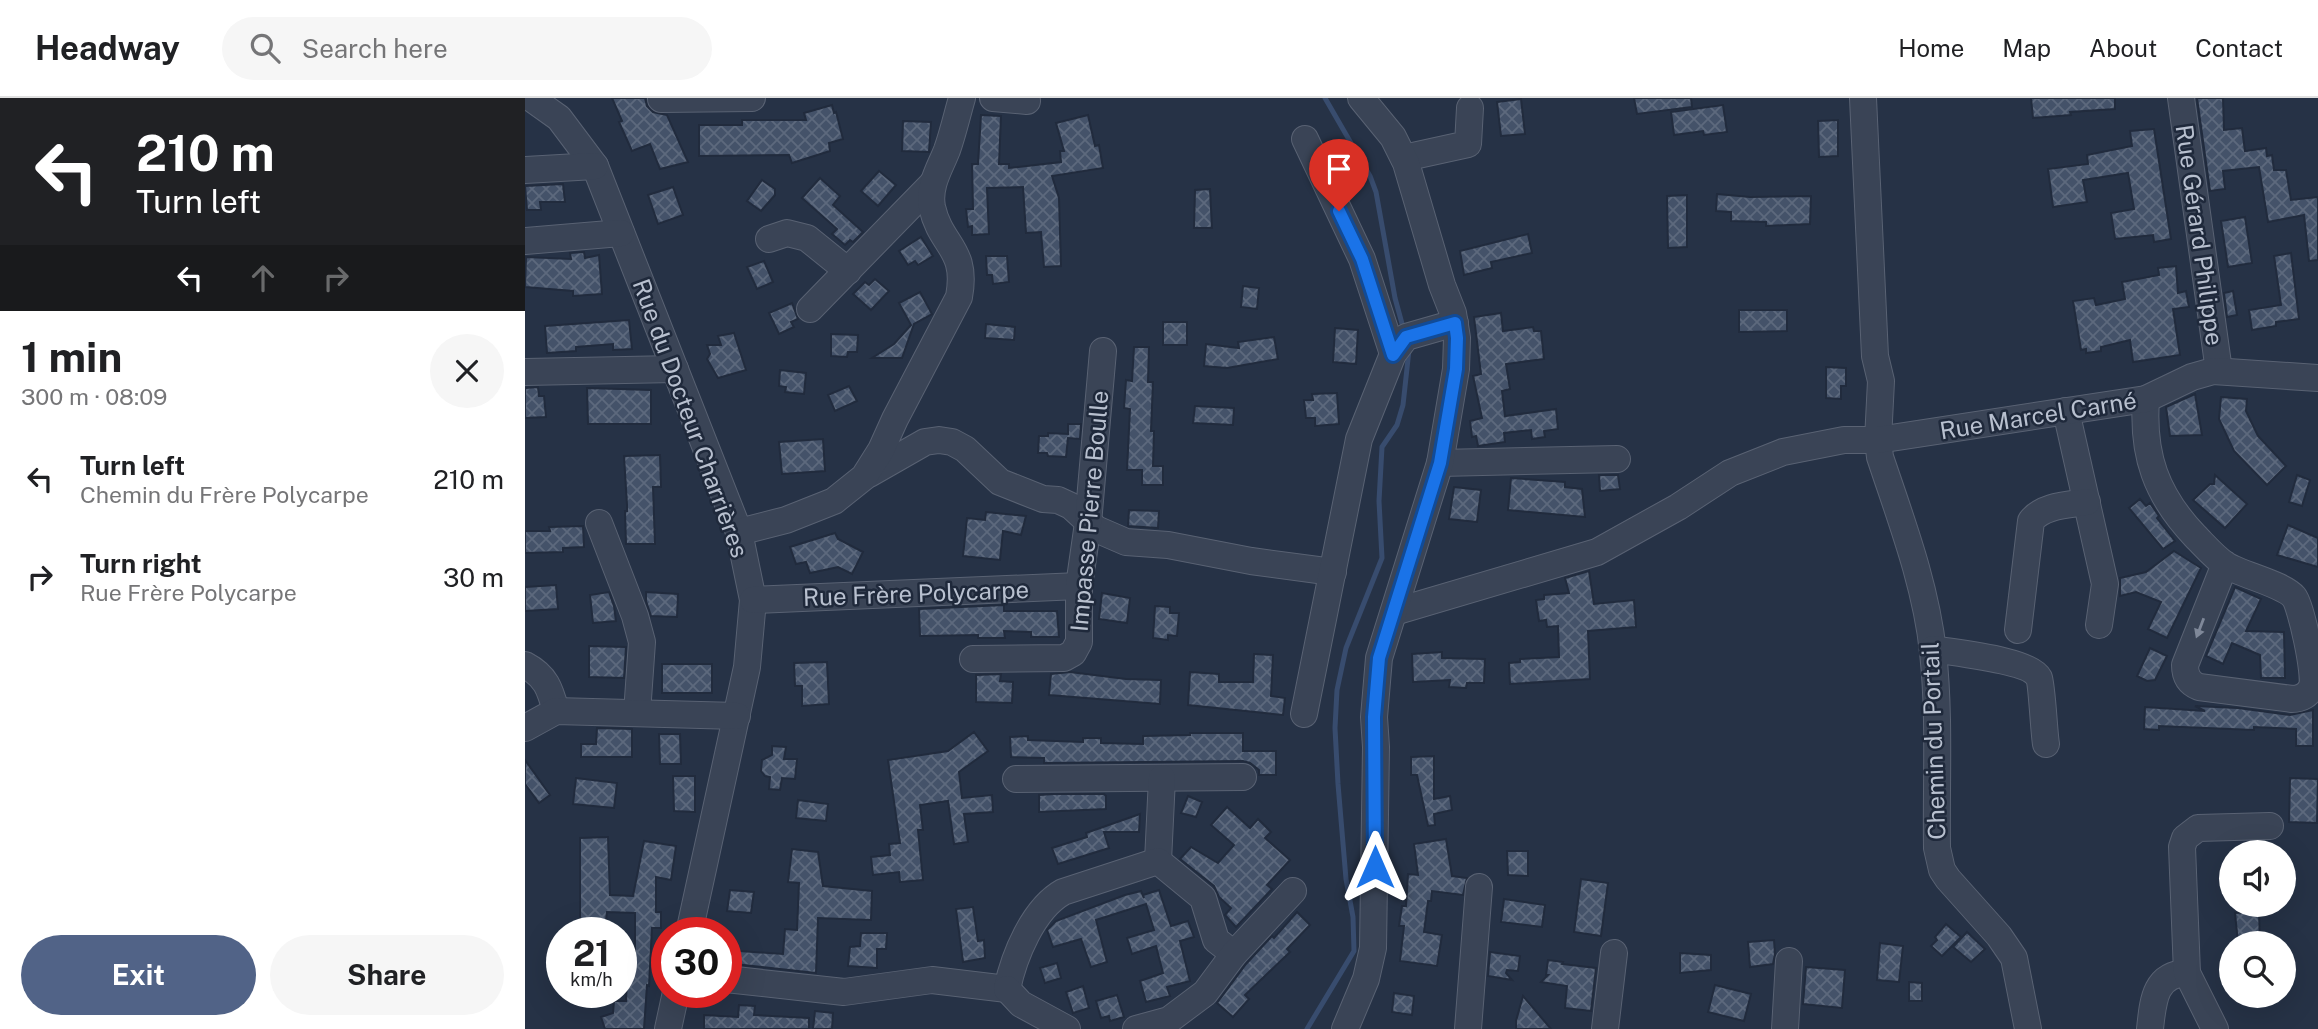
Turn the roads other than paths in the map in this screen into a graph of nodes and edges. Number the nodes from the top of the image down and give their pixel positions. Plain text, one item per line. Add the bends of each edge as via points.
1 (531, 98) edge
2 (752, 98) edge
3 (962, 98) edge
4 (993, 98) edge
5 (1361, 98) edge
6 (1863, 98) edge
7 (2181, 98) edge
8 (661, 99) edge
9 (1027, 101) dead end
10 (1470, 108) dead end
11 (1305, 139) dead end
12 (1403, 158) junction
13 (595, 166) junction
14 (525, 170) edge
15 (932, 184) junction
16 (621, 233) junction
17 (769, 239) dead end
18 (525, 241) edge
19 (848, 271) junction
20 (810, 309) dead end
21 (1455, 323) junction
22 (1103, 351) dead end
23 (1393, 355) junction
24 (675, 369) junction
25 (525, 372) edge
26 (2219, 372) junction
27 (2318, 378) edge
28 (2146, 399) junction
29 (2066, 411) junction
30 (1878, 440) junction
31 (1617, 459) dead end
32 (1440, 463) junction
33 (864, 477) junction
34 (2087, 502) junction
35 (599, 523) dead end
36 (1088, 523) junction
37 (739, 532) junction
38 (2225, 564) junction
39 (1333, 572) junction
40 (1079, 586) junction
41 (753, 600) junction
42 (1394, 612) junction
43 (2099, 625) dead end
44 (2018, 631) dead end
45 (1933, 649) junction
46 (973, 659) dead end
47 (525, 666) edge
48 (556, 711) junction
49 (637, 713) junction
50 (1304, 713) dead end
51 (737, 716) junction
52 (525, 728) edge
53 (2046, 744) dead end
54 (1243, 777) dead end
55 (1162, 778) junction
56 (1016, 779) dead end
57 (2270, 825) dead end
58 (1158, 861) junction
59 (1479, 887) dead end
60 (1293, 891) dead end
61 (693, 917) edge
62 (1613, 953) dead end
63 (1234, 954) junction
64 (1789, 961) dead end
65 (2187, 973) junction
66 (742, 981) edge
67 (1007, 989) junction
68 (673, 1008) edge
69 (668, 1029) edge
70 (1067, 1029) edge
71 (1136, 1029) edge
72 (1345, 1029) edge
73 (1468, 1029) edge
74 (1605, 1029) edge
75 (1785, 1029) edge
76 (2028, 1029) edge
77 (2150, 1029) edge
78 (2215, 1029) edge

1 - 13 street, Rue du Docteur Charrières via 559,118
2 - 8 street
3 - 15 street
4 - 9 street
5 - 12 street via 1393,137
6 - 30 street, Chemin du Portail via 1875,356 1881,381
7 - 26 street, Rue Gérard Philippe
10 - 12 street via 1468,144
11 - 23 street via 1362,259
12 - 21 street
13 - 14 street
13 - 16 street, Rue du Docteur Charrières
15 - 19 street
15 - 33 street via 931,205 956,253 962,280 958,297
16 - 18 street
16 - 24 street, Rue du Docteur Charrières
17 - 19 street via 787,233 807,238
19 - 20 street
21 - 23 street via 1406,337
21 - 32 street via 1456,369
22 - 36 street, Impasse Pierre Boulle
23 - 39 street via 1359,439
24 - 25 street
24 - 37 street, Rue du Docteur Charrières
26 - 27 street, Rue Marcel Carné
26 - 28 street, Rue Marcel Carné via 2192,377
28 - 29 street, Rue Marcel Carné
28 - 38 street via 2144,426 2153,477 2174,514
29 - 30 street, Rue Marcel Carné
29 - 34 street
30 - 42 street, Rue Marcel Carné via 1845,439 1783,452 1730,473 1597,552
30 - 45 street, Chemin du Portail via 1918,575
31 - 32 street
32 - 42 street
33 - 36 street via 925,442 952,442 1000,482 1071,506
33 - 37 street via 834,501
34 - 43 street via 2105,583
34 - 44 street via 2049,509 2031,521
35 - 49 street via 642,642
36 - 39 street via 1126,542
36 - 40 street, Impasse Pierre Boulle
37 - 41 street, Rue du Docteur Charrières
38 -> 38 street via 2185,665 2186,676 2194,685 2304,697 2312,687 2313,674 2297,600 2286,590
39 - 50 street
40 - 41 street, Rue Frère Polycarpe
40 - 46 street, Impasse Pierre Boulle via 1079,642 1073,653 1064,658
41 - 51 street, Rue du Docteur Charrières
42 - 72 street via 1379,658 1374,702 1373,948 1366,979
45 - 53 street via 2030,669 2039,678
45 - 76 street, Chemin du Portail via 1939,859 1948,879 2014,958
47 - 48 street via 545,679
48 - 49 street
48 - 52 street
49 - 51 street
51 - 61 street, Rue du Docteur Charrières
54 - 55 street
55 - 56 street
55 - 58 street
57 - 65 street via 2198,828 2185,838
58 - 63 street via 1203,898 1216,940
58 - 67 street via 1050,899 1012,966
59 - 73 street
60 - 63 street
62 - 74 street
63 - 71 street via 1205,993 1169,1020
64 - 75 street
65 - 77 street via 2174,973 2159,988
65 - 78 street
66 - 67 street via 844,992 932,980
67 - 70 street via 1021,1004
68 - 69 street

